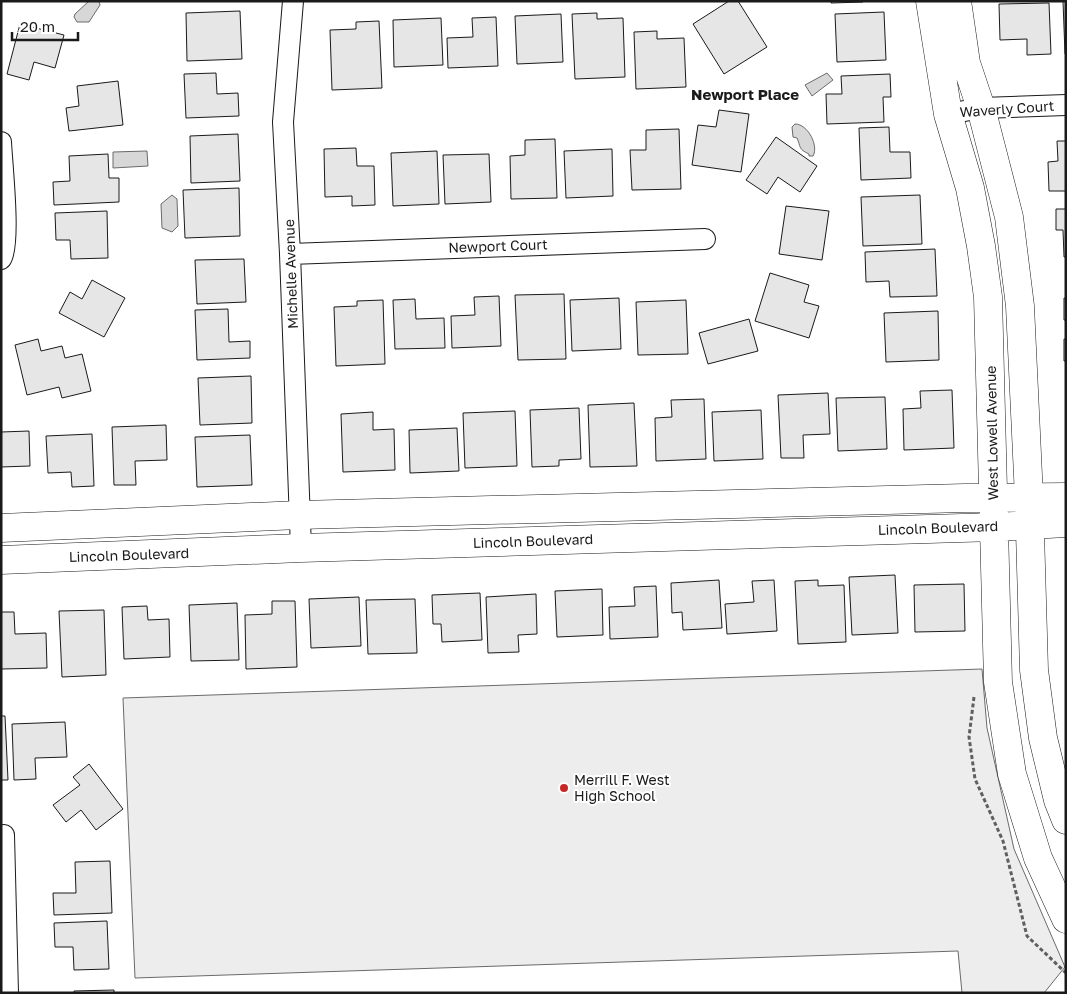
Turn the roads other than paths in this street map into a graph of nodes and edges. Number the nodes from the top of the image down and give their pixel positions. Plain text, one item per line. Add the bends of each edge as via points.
1 (293, 1) edge
2 (930, 1) edge
3 (956, 1) edge
4 (1066, 105) edge
5 (981, 108) junction
6 (948, 114) junction
7 (2, 142) edge
8 (705, 239) dead end
9 (290, 254) junction
10 (1, 259) edge
11 (1029, 497) junction
12 (1066, 497) edge
13 (993, 498) junction
14 (299, 515) junction
15 (1066, 523) edge
16 (1028, 524) junction
17 (995, 527) junction
18 (1, 528) edge
19 (301, 548) junction
20 (1, 560) edge
21 (1066, 820) edge
22 (4, 835) dead end
23 (1066, 919) edge
24 (8, 993) edge

1 - 9 street, Michelle Avenue via 283,122
2 - 6 street, West Lowell Avenue
3 - 5 street via 966,63
4 - 5 street, Waverly Court
5 - 6 street, Waverly Court
5 - 11 street via 1009,216 1020,306
6 - 13 street, West Lowell Avenue via 970,188 988,297
7 - 10 street via 6,235
8 - 9 street, Newport Court
9 - 14 street, Michelle Avenue
11 - 12 street, Lincoln Boulevard
11 - 13 street, Lincoln Boulevard
11 - 16 street
13 - 14 street, Lincoln Boulevard
13 - 17 street, West Lowell Avenue
14 - 18 street, Lincoln Boulevard
14 - 19 street, Michelle Avenue
15 - 16 street, Lincoln Boulevard
16 - 17 street, Lincoln Boulevard
16 - 21 street via 1034,670 1042,738
17 - 19 street, Lincoln Boulevard
17 - 23 street, West Lowell Avenue via 998,682 1012,774 1038,858
19 - 20 street, Lincoln Boulevard
22 - 24 street

